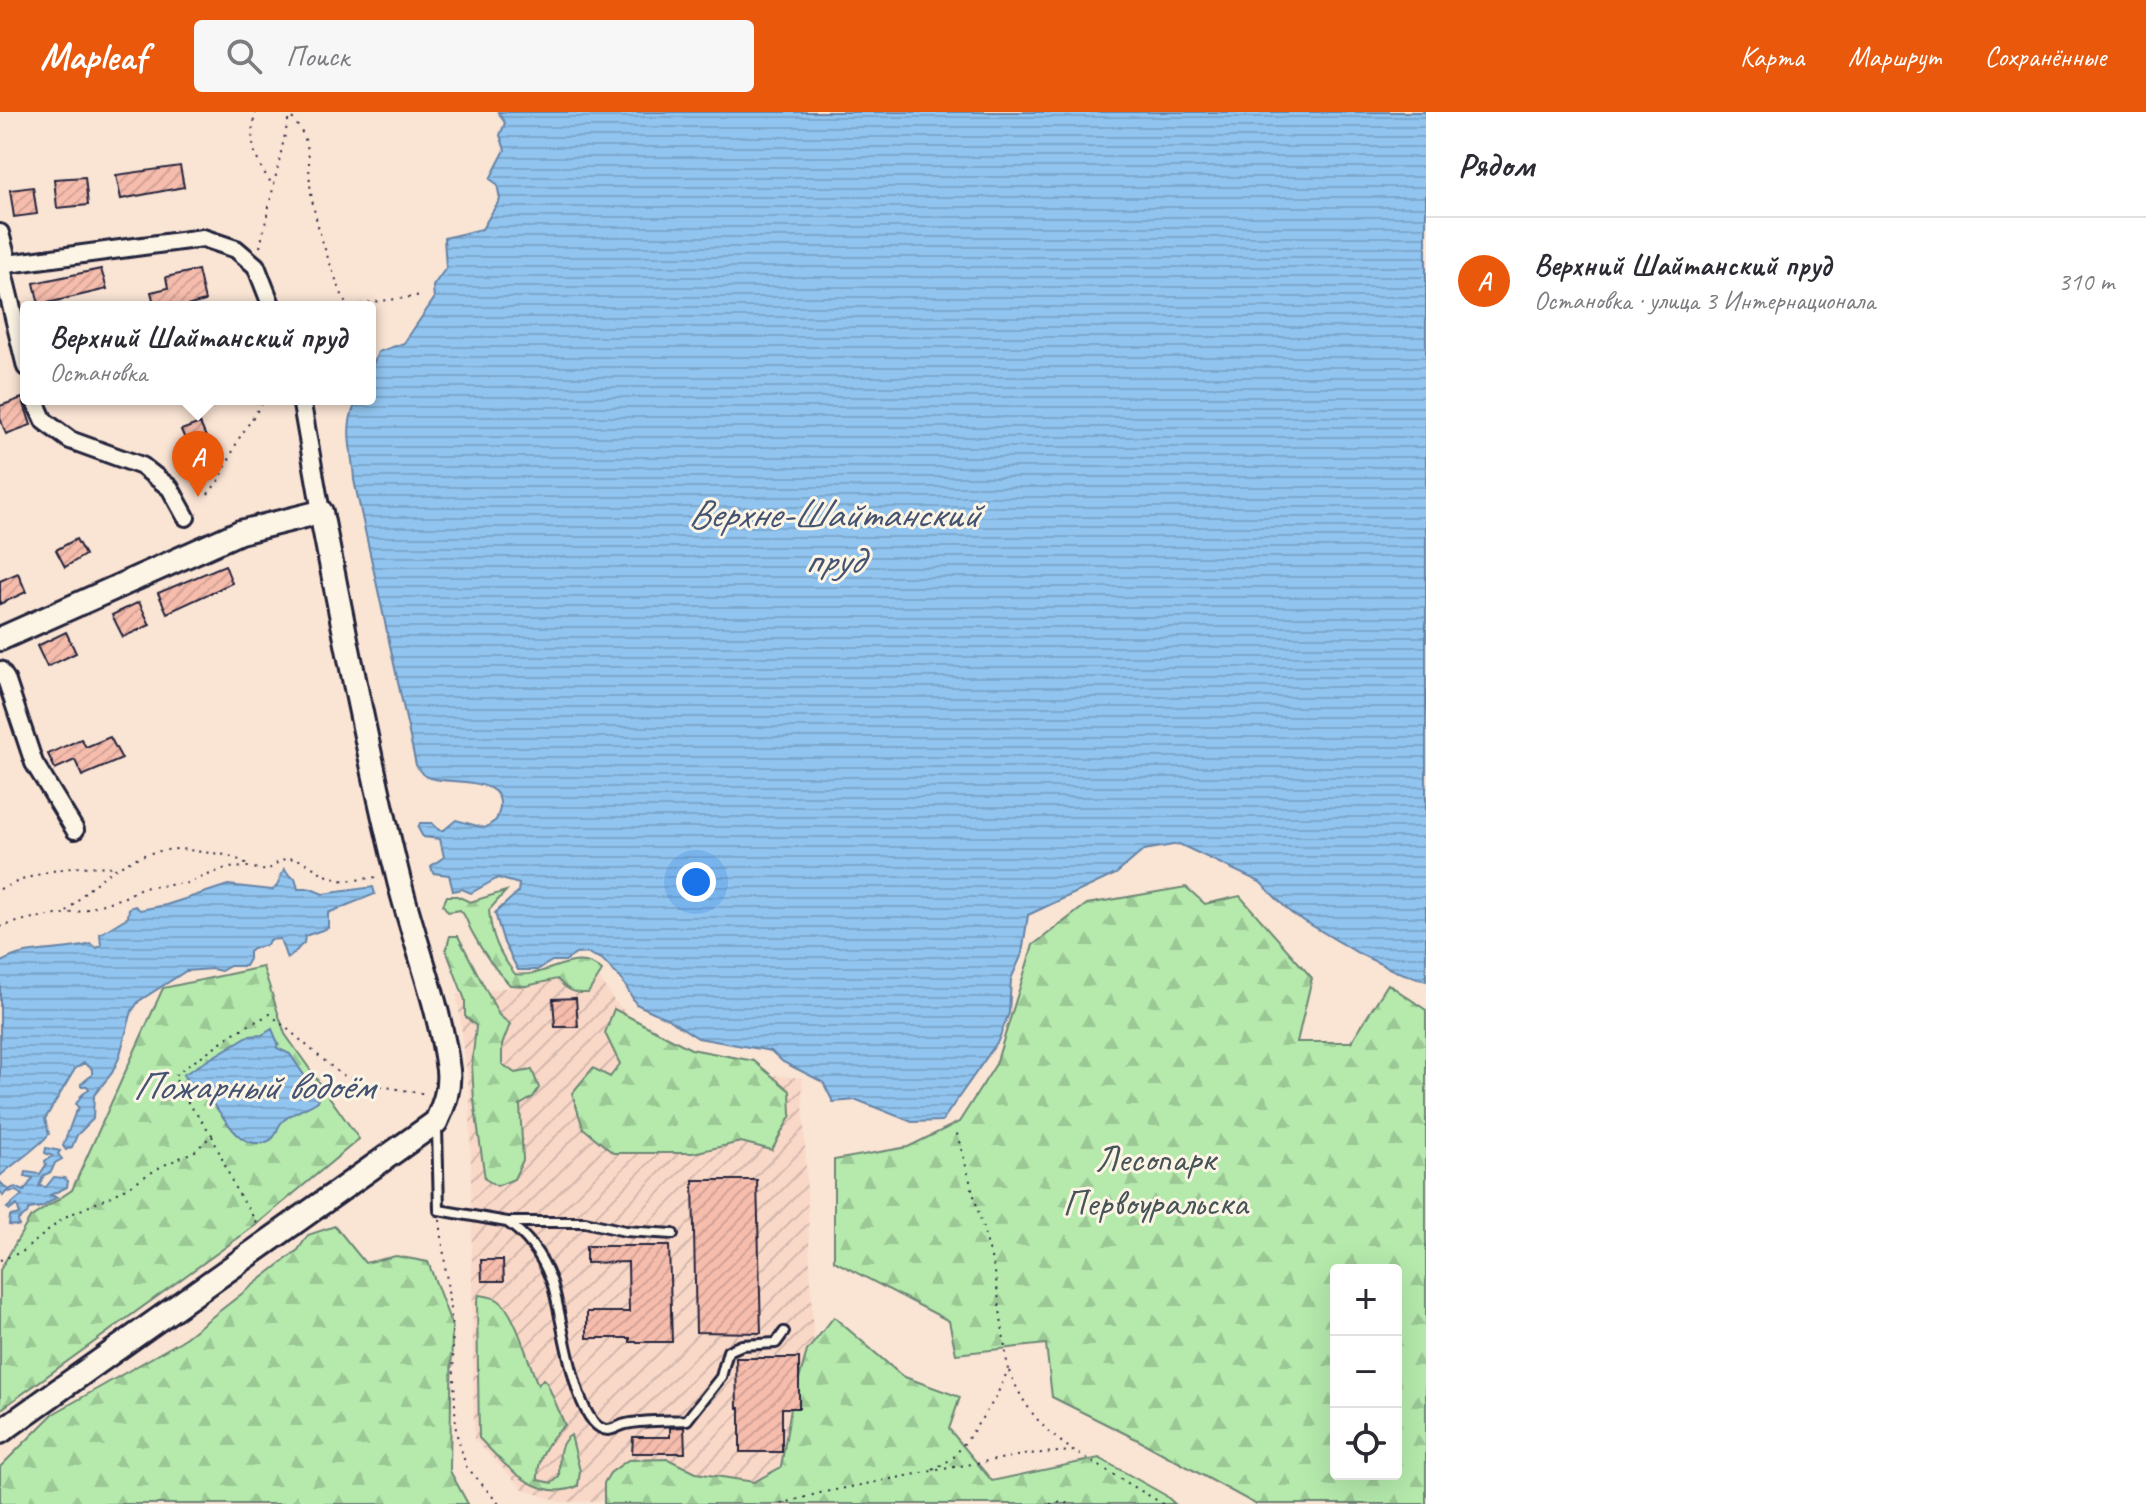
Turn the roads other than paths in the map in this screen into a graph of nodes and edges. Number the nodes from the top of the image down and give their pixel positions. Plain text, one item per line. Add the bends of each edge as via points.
1 (0, 233) edge
2 (3, 264) edge
3 (270, 301) edge
4 (20, 340) edge
5 (37, 405) edge
6 (302, 405) edge
7 (321, 512) junction
8 (186, 517) dead end
9 (0, 639) edge
10 (0, 670) edge
11 (75, 830) dead end
12 (436, 1122) junction
13 (507, 1222) junction
14 (673, 1234) dead end
15 (784, 1332) dead end
16 (0, 1432) edge

1 - 2 street
2 - 3 street via 203,238 236,249 256,266
2 - 4 street
5 - 8 street via 44,421 70,440 142,466 170,488
6 - 7 street
7 - 9 street via 240,532
7 - 12 street via 400,882 442,1040 446,1100
10 - 11 street via 34,763
12 - 13 lane via 439,1210
12 - 16 street
13 - 14 lane via 585,1222
13 - 15 lane via 537,1250 552,1281 585,1412 593,1424 607,1430 627,1423 687,1420 721,1377 728,1351 776,1343

